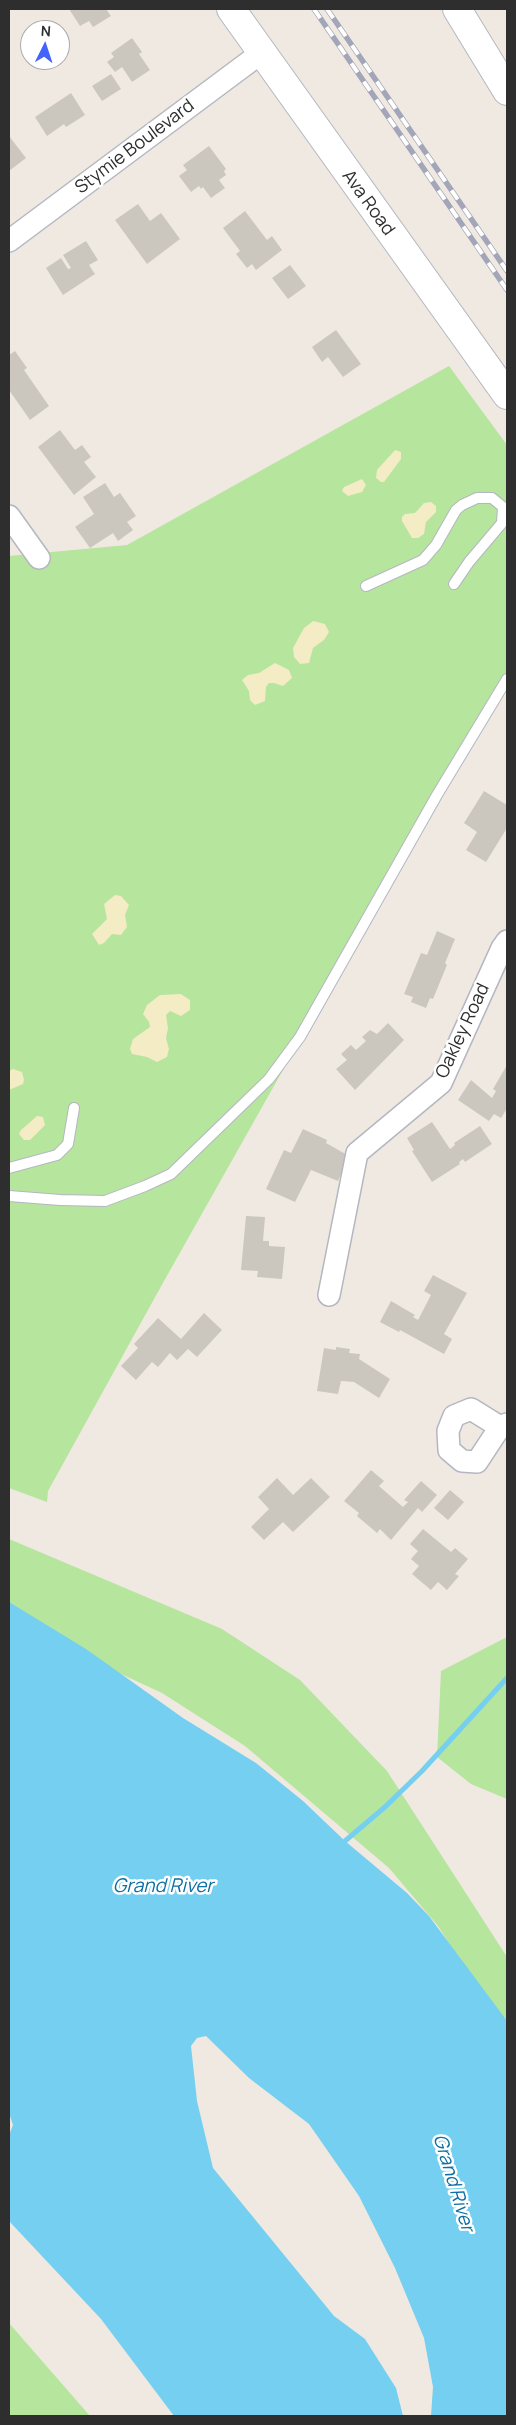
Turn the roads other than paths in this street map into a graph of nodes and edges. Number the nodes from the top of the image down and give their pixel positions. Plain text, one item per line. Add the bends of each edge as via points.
1 (231, 9) edge
2 (457, 9) edge
3 (261, 53) junction
4 (507, 91) edge
5 (9, 241) edge
6 (507, 396) edge
7 (9, 516) edge
8 (39, 558) dead end
9 (454, 584) dead end
10 (366, 586) dead end
11 (507, 680) edge
12 (507, 941) edge
13 (74, 1108) dead end
14 (9, 1168) edge
15 (9, 1196) edge
16 (329, 1295) dead end

1 - 3 street, Ava Road
2 - 4 street
3 - 5 street, Stymie Boulevard
3 - 6 street, Ava Road
7 - 8 street
9 - 10 lane via 500,526 504,512 497,500 477,498 462,504 436,546 423,560
11 - 15 lane via 437,795 300,1037 269,1079 171,1174 146,1186 105,1201
12 - 16 street, Oakley Road via 441,1083 356,1152
13 - 14 lane via 68,1144 57,1155

